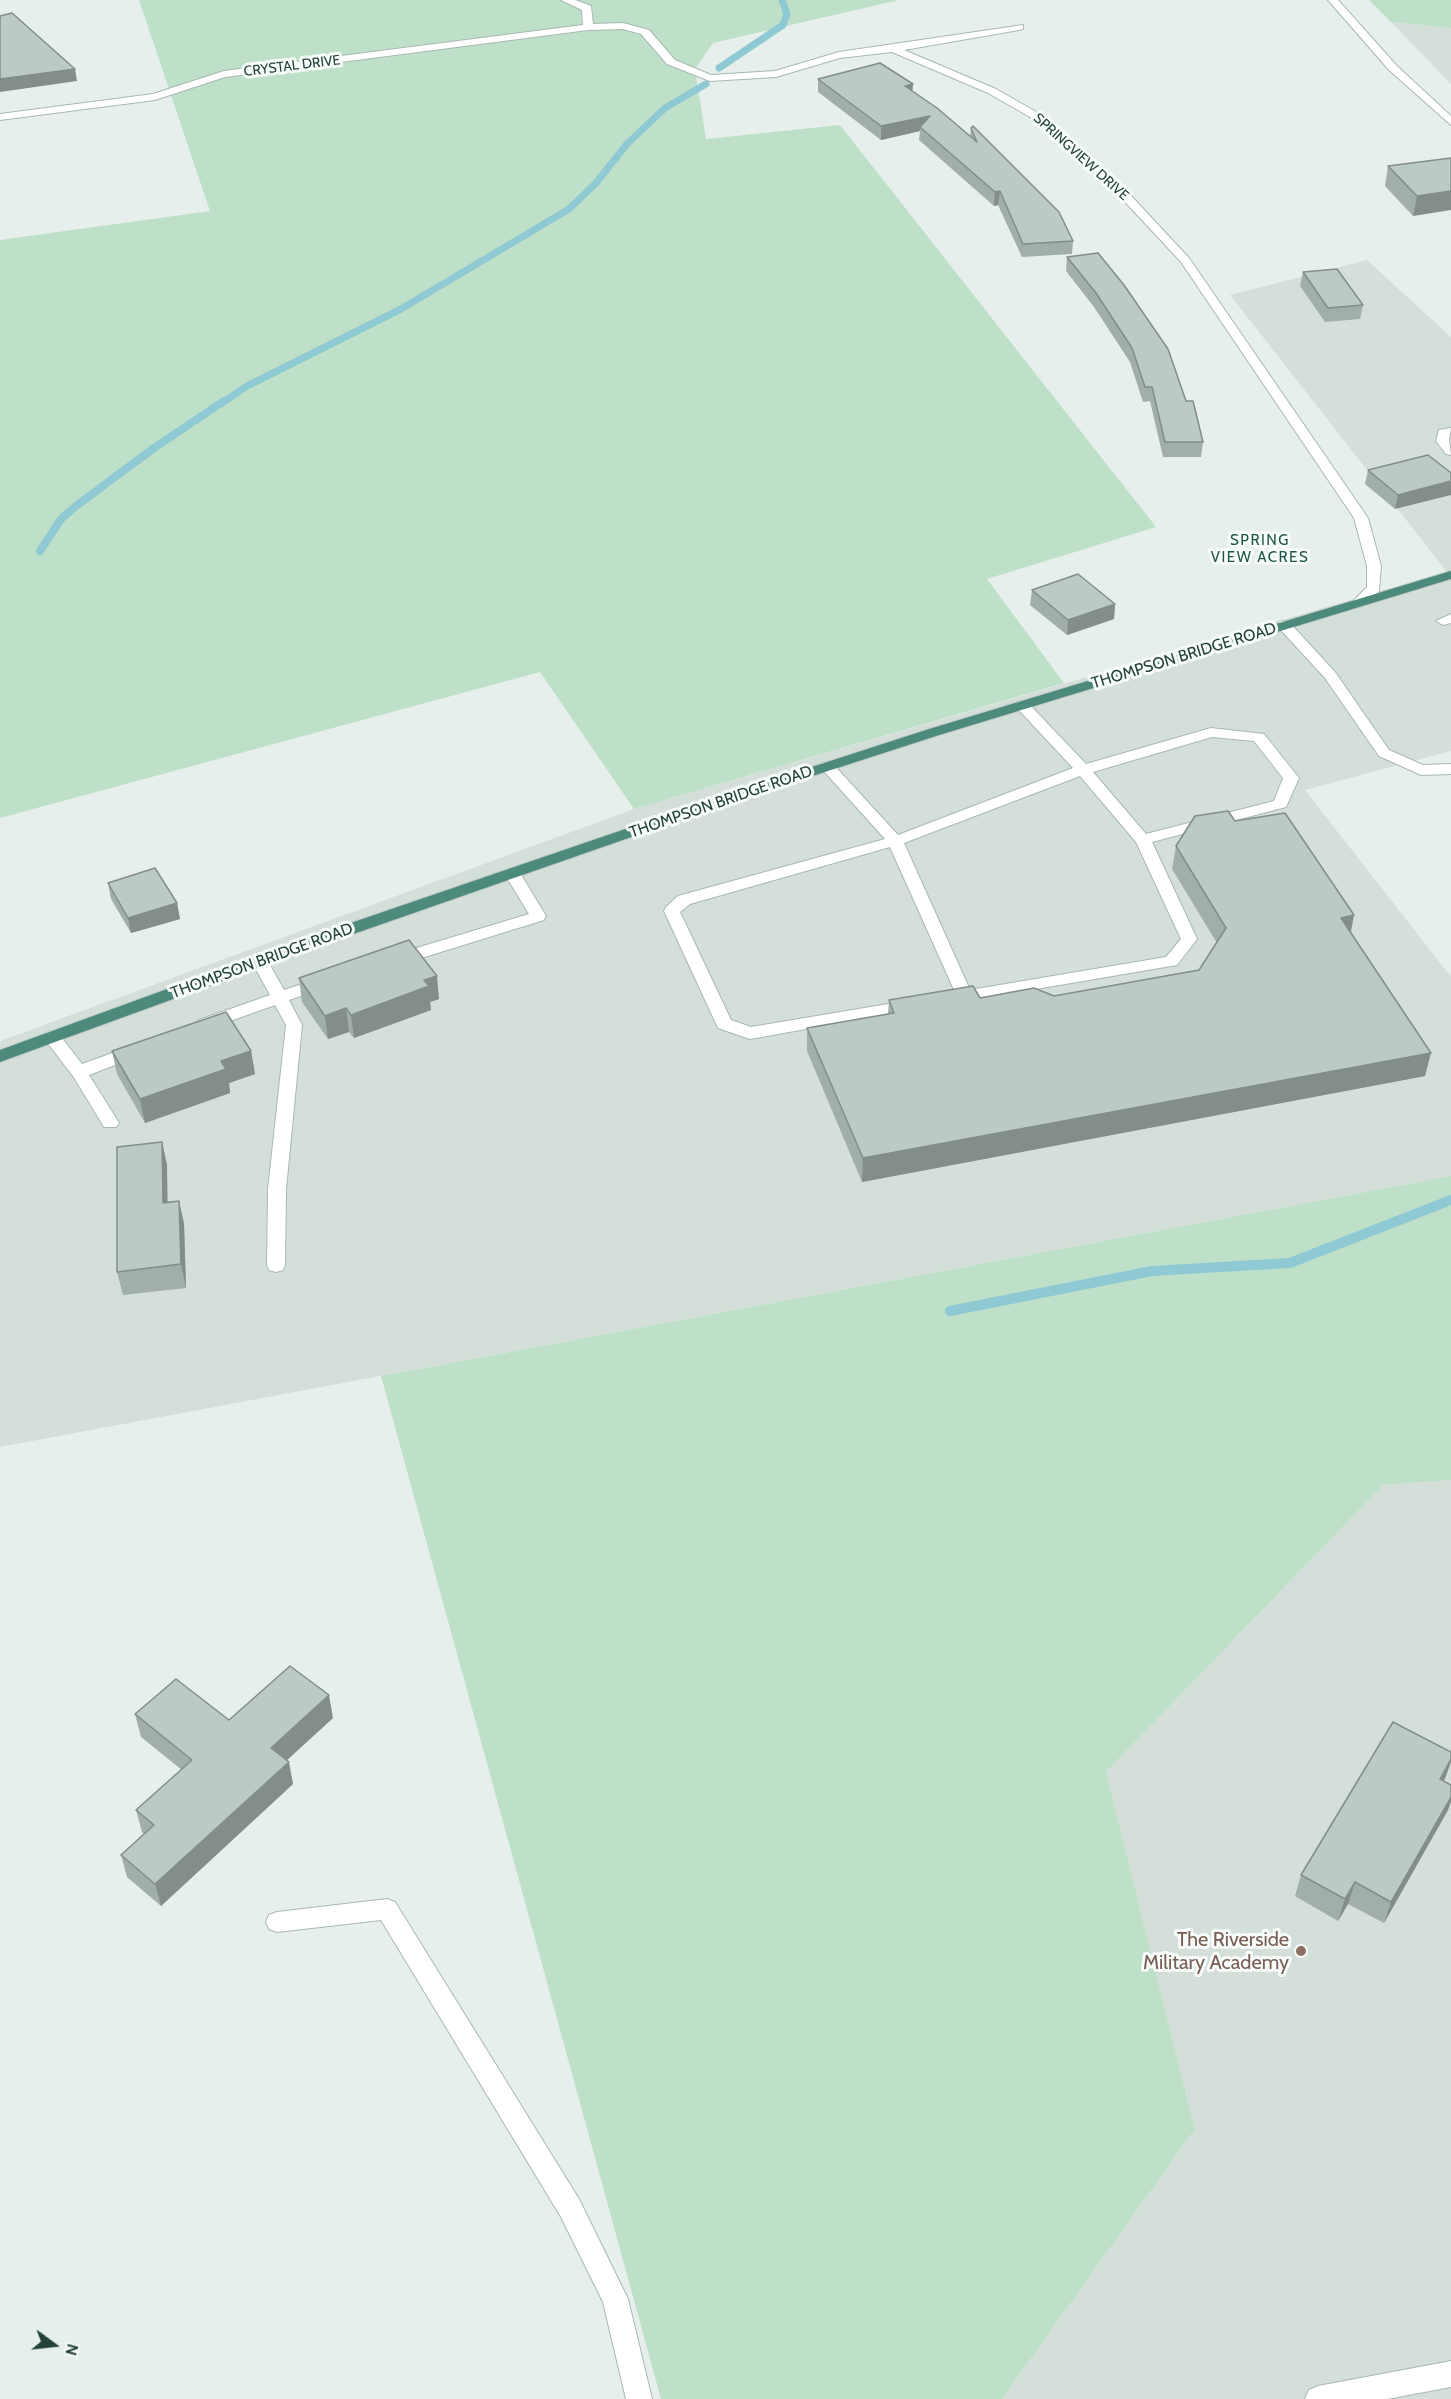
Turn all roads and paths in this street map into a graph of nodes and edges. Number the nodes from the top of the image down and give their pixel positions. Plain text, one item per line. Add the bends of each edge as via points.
1 (566, 0) edge
2 (1333, 0) edge
3 (588, 27) junction
4 (1019, 27) dead end
5 (893, 49) junction
6 (0, 117) edge
7 (1451, 122) edge
8 (1451, 432) edge
9 (1451, 451) edge
10 (1451, 575) edge
11 (1359, 602) junction
12 (1284, 625) junction
13 (1022, 705) junction
14 (827, 766) junction
15 (1451, 769) edge
16 (1083, 770) junction
17 (1143, 840) junction
18 (894, 841) junction
19 (512, 873) junction
20 (260, 962) junction
21 (380, 965) edge
22 (335, 979) edge
23 (278, 996) junction
24 (965, 996) junction
25 (190, 1030) edge
26 (52, 1037) junction
27 (156, 1043) edge
28 (0, 1056) edge
29 (79, 1072) junction
30 (110, 1123) dead end
31 (276, 1265) dead end
32 (278, 1922) dead end
33 (1451, 2374) edge
34 (639, 2399) edge
35 (1318, 2399) edge

1 - 3 street via 587,8
2 - 7 street via 1393,68
3 - 5 street, SPRINGVIEW DRIVE via 623,26 645,32 671,62 710,78 776,74 839,55
3 - 6 street, CRYSTAL DRIVE via 224,74 155,97
4 - 5 street
5 - 11 street, SPRINGVIEW DRIVE via 992,91 1034,115 1118,188 1185,260 1360,518 1374,566 1374,588
8 - 9 street via 1444,433 1442,441
10 - 11 highway, THOMPSON BRIDGE ROAD
11 - 12 highway, THOMPSON BRIDGE ROAD
12 - 13 highway, THOMPSON BRIDGE ROAD
12 - 15 street via 1330,675 1383,753 1420,770
13 - 14 highway, THOMPSON BRIDGE ROAD
13 - 16 street
14 - 18 street
14 - 19 highway, THOMPSON BRIDGE ROAD
16 - 17 street
16 - 17 street via 1211,732 1259,737 1291,778 1281,804
16 - 18 street
17 - 24 street via 1189,939 1171,961
18 - 24 street
18 - 24 street via 684,900 672,911 724,1024 750,1033
19 - 20 highway, THOMPSON BRIDGE ROAD
19 - 21 street via 538,916
20 - 23 street
20 - 26 highway, THOMPSON BRIDGE ROAD
22 - 23 street
23 - 25 street
23 - 31 street via 294,1025 277,1189
26 - 28 highway, THOMPSON BRIDGE ROAD
26 - 29 street
27 - 29 street
29 - 30 street
32 - 34 street via 387,1909 570,2208 615,2299
33 - 35 street

